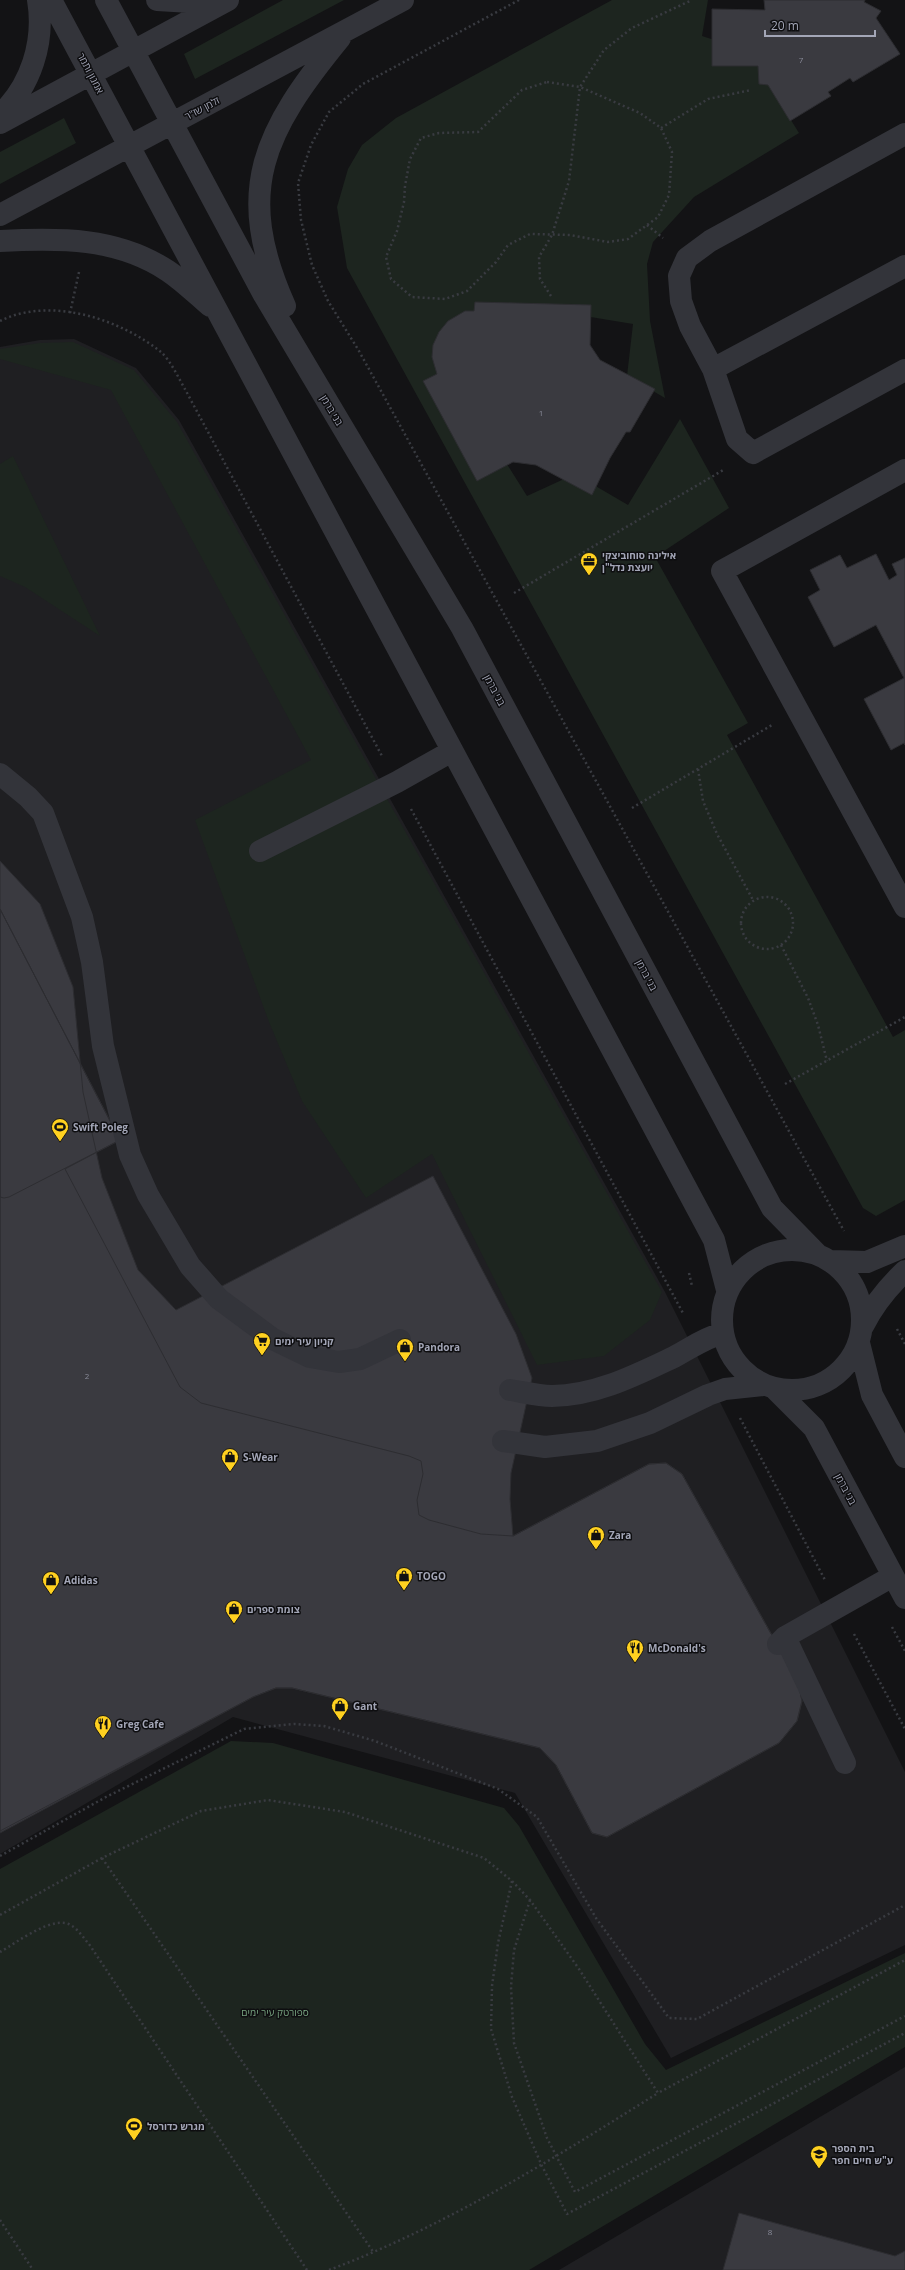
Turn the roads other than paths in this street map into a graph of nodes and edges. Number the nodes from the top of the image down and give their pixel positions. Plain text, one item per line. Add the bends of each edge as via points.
1 (38, 0) edge
2 (51, 0) edge
3 (106, 0) edge
4 (157, 0) edge
5 (204, 0) edge
6 (228, 0) edge
7 (403, 0) edge
8 (346, 30) junction
9 (133, 51) junction
10 (92, 74) junction
11 (0, 115) edge
12 (0, 123) edge
13 (172, 123) junction
14 (905, 134) edge
15 (129, 146) junction
16 (0, 215) edge
17 (0, 241) edge
18 (905, 266) edge
19 (218, 313) junction
20 (713, 369) junction
21 (905, 370) edge
22 (324, 397) junction
23 (905, 470) edge
24 (452, 751) junction
25 (0, 774) edge
26 (260, 851) dead end
27 (905, 907) edge
28 (905, 1246) edge
29 (824, 1257) junction
30 (905, 1271) edge
31 (727, 1290) junction
32 (723, 1333) junction
33 (861, 1334) junction
34 (400, 1340) dead end
35 (769, 1387) junction
36 (510, 1390) dead end
37 (503, 1441) dead end
38 (905, 1458) edge
39 (893, 1576) junction
40 (905, 1598) edge
41 (845, 1763) dead end

1 - 11 street via 39,43 30,73 9,107
2 - 10 street, אמנון ותמר
3 - 9 street
4 - 5 street
6 - 9 street
7 - 8 street, זלמן שז"ר
8 - 13 street, זלמן שז"ר
8 - 22 street via 308,77 282,117 267,153 260,188 259,218 263,248 273,280
9 - 10 street
9 - 13 street
10 - 12 street
10 - 15 street, אמנון ותמר
13 - 15 street, זלמן שז"ר
13 - 22 street, בני ברמן via 264,295
14 - 20 street via 710,241 687,258 679,276 681,301 690,326
15 - 16 street, זלמן שז"ר
15 - 19 street
17 - 19 street via 52,239 112,246 138,255 168,271
18 - 20 street
19 - 24 street
20 - 21 street via 737,439 753,453
22 - 29 street, בני ברמן via 462,628 772,1208
23 - 27 street via 722,571
24 - 26 street via 397,782
24 - 31 street via 714,1240
25 - 34 street via 44,812 82,917 92,962 103,1046 130,1155 148,1195 190,1266 219,1299 273,1339 310,1357 339,1362 360,1359
28 - 29 street via 867,1262
29 - 31 street via 796,1249 775,1252 755,1259 739,1273
29 - 33 street via 845,1274 856,1289 862,1307
30 - 33 street via 888,1286 873,1306
31 - 32 street via 723,1311
32 - 35 street via 731,1356 745,1373
32 - 36 street via 699,1342 631,1377 586,1392 552,1396
33 - 35 street via 850,1361 835,1377 816,1386 796,1391
33 - 38 street via 872,1395
35 - 37 street via 725,1389 650,1423 597,1441 545,1447
35 - 39 street, בני ברמן via 814,1428
39 - 40 street, בני ברמן
39 - 41 street via 781,1641

